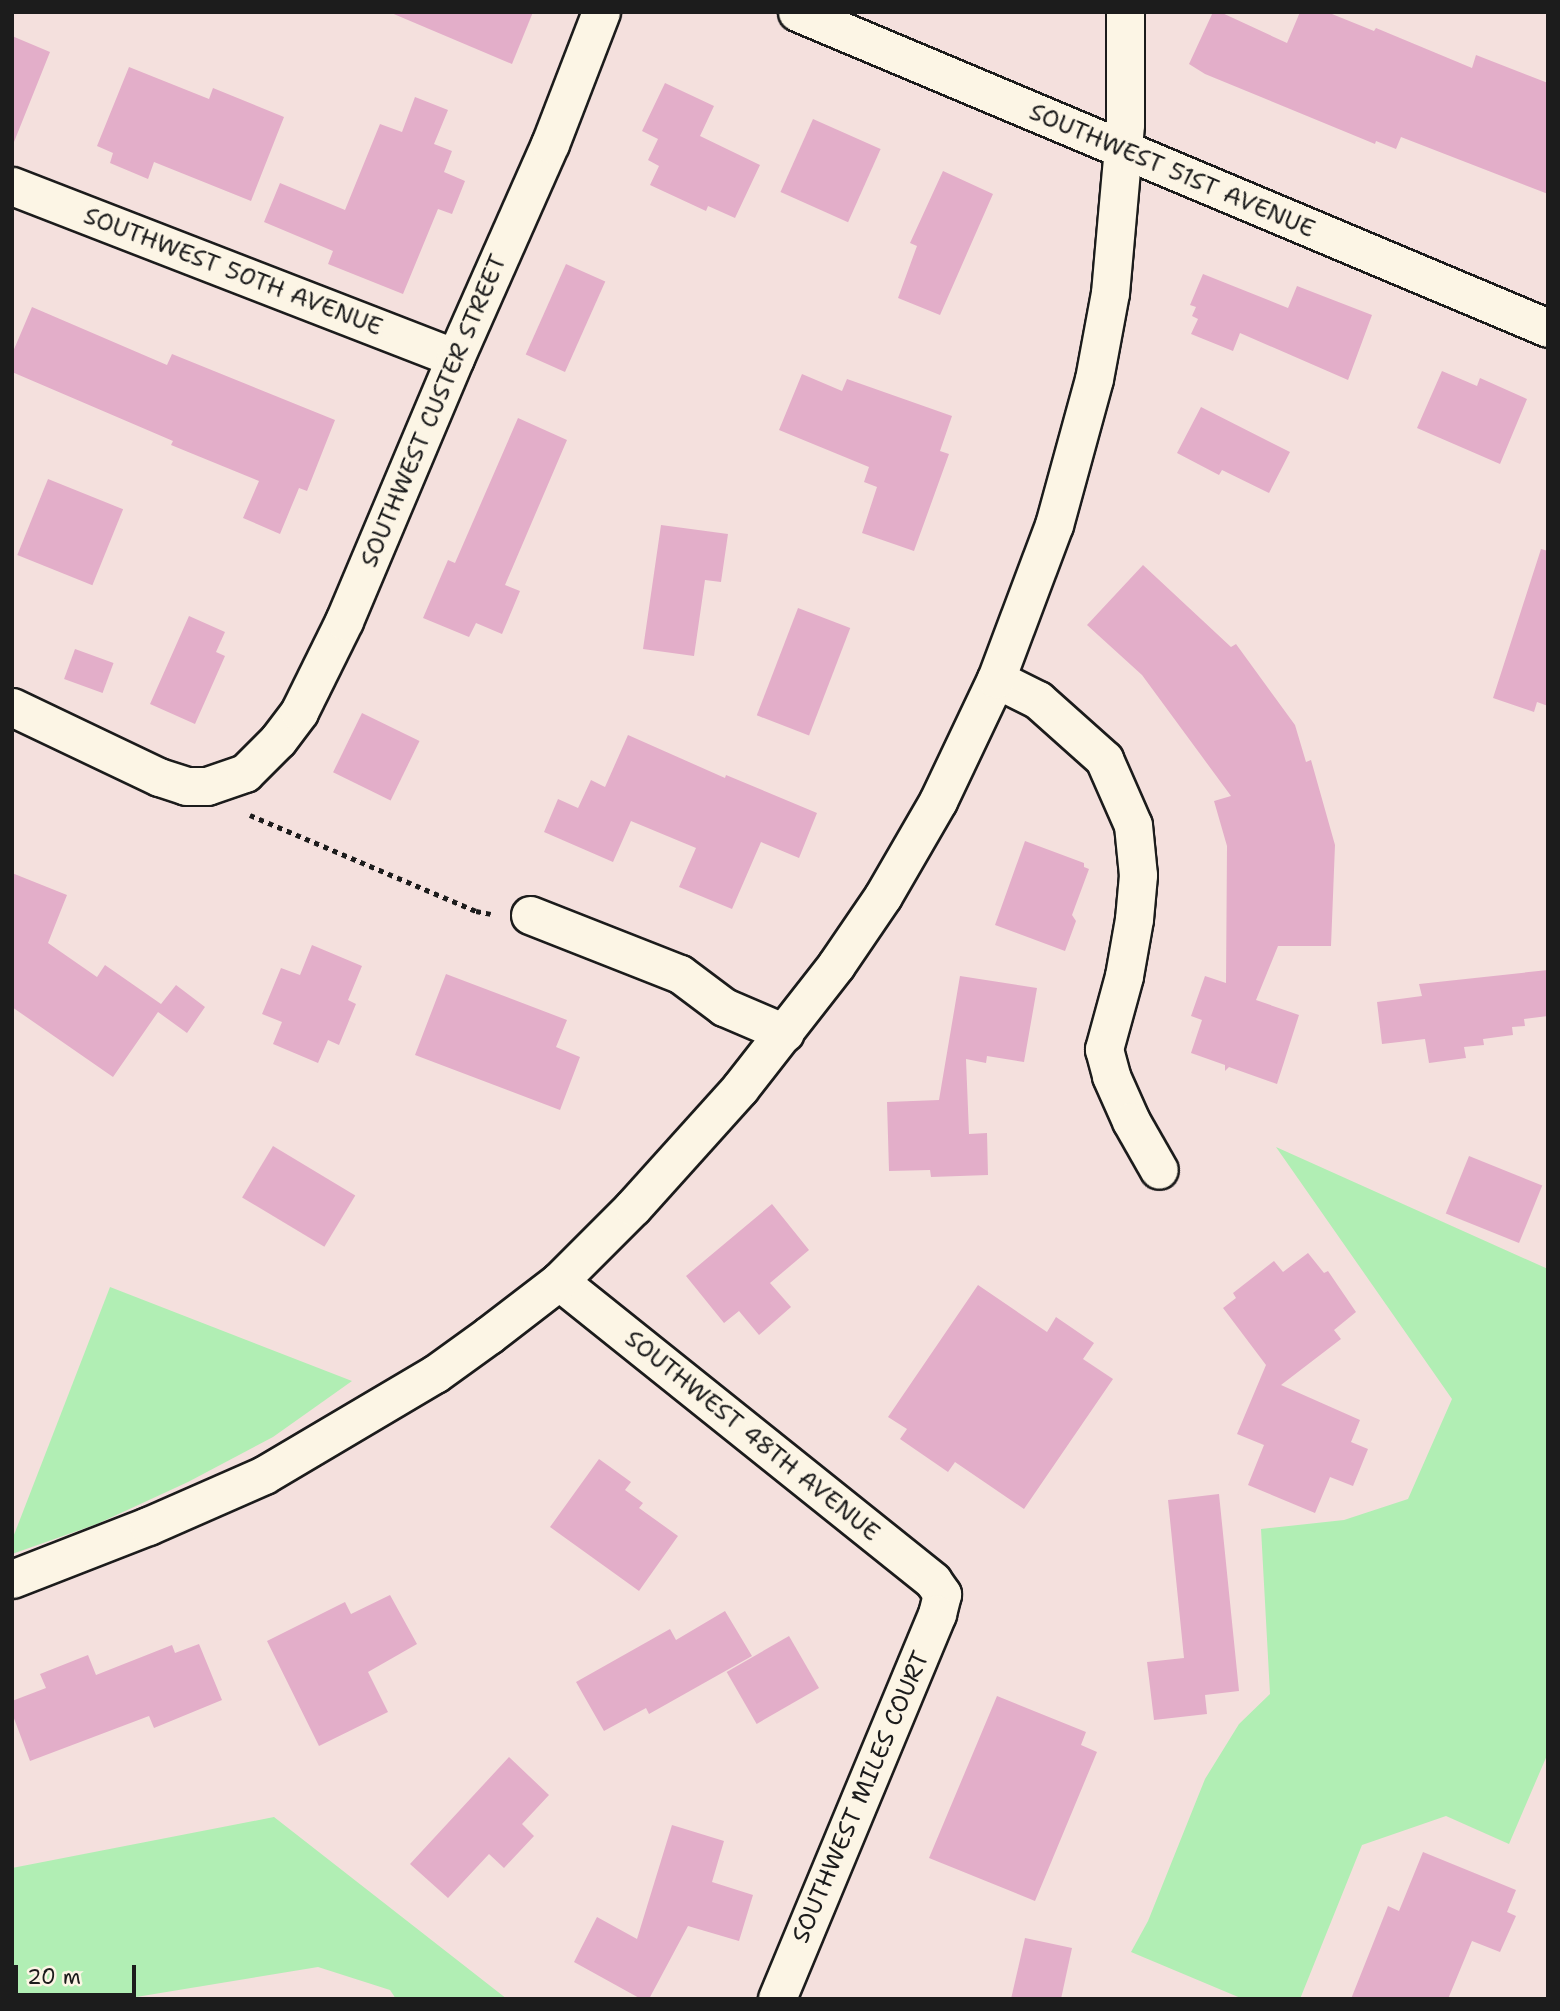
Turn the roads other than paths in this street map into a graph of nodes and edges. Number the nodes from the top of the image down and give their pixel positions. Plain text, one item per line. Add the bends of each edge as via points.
1 (601, 12) edge
2 (797, 12) edge
3 (1125, 12) edge
4 (1123, 150) junction
5 (12, 186) edge
6 (1548, 328) edge
7 (455, 358) junction
8 (996, 680) junction
9 (12, 707) edge
10 (530, 915) road end
11 (785, 1033) junction
12 (1159, 1170) dead end
13 (559, 1281) junction
14 (12, 1579) edge
15 (942, 1594) joint
16 (777, 1999) edge

1 - 7 street, SOUTHWEST CUSTER STREET via 550,144
2 - 4 street, SOUTHWEST 51ST AVENUE
3 - 4 street
4 - 6 street, SOUTHWEST 51ST AVENUE
4 - 8 street via 1110,293 1094,379 1054,525
5 - 7 street, SOUTHWEST 50TH AVENUE
7 - 9 street, SOUTHWEST CUSTER STREET via 344,621 299,712 245,773 227,781 186,786
8 - 11 street via 905,861 843,956
8 - 12 street via 1038,700 1104,760 1133,825 1138,875 1134,919 1104,1049 1131,1121
10 - 11 street via 680,974 724,1007
11 - 13 street via 693,1142
13 - 14 street via 435,1374 322,1444 148,1526
13 - 15 street, SOUTHWEST 48TH AVENUE
15 - 16 street, SOUTHWEST MILES COURT

